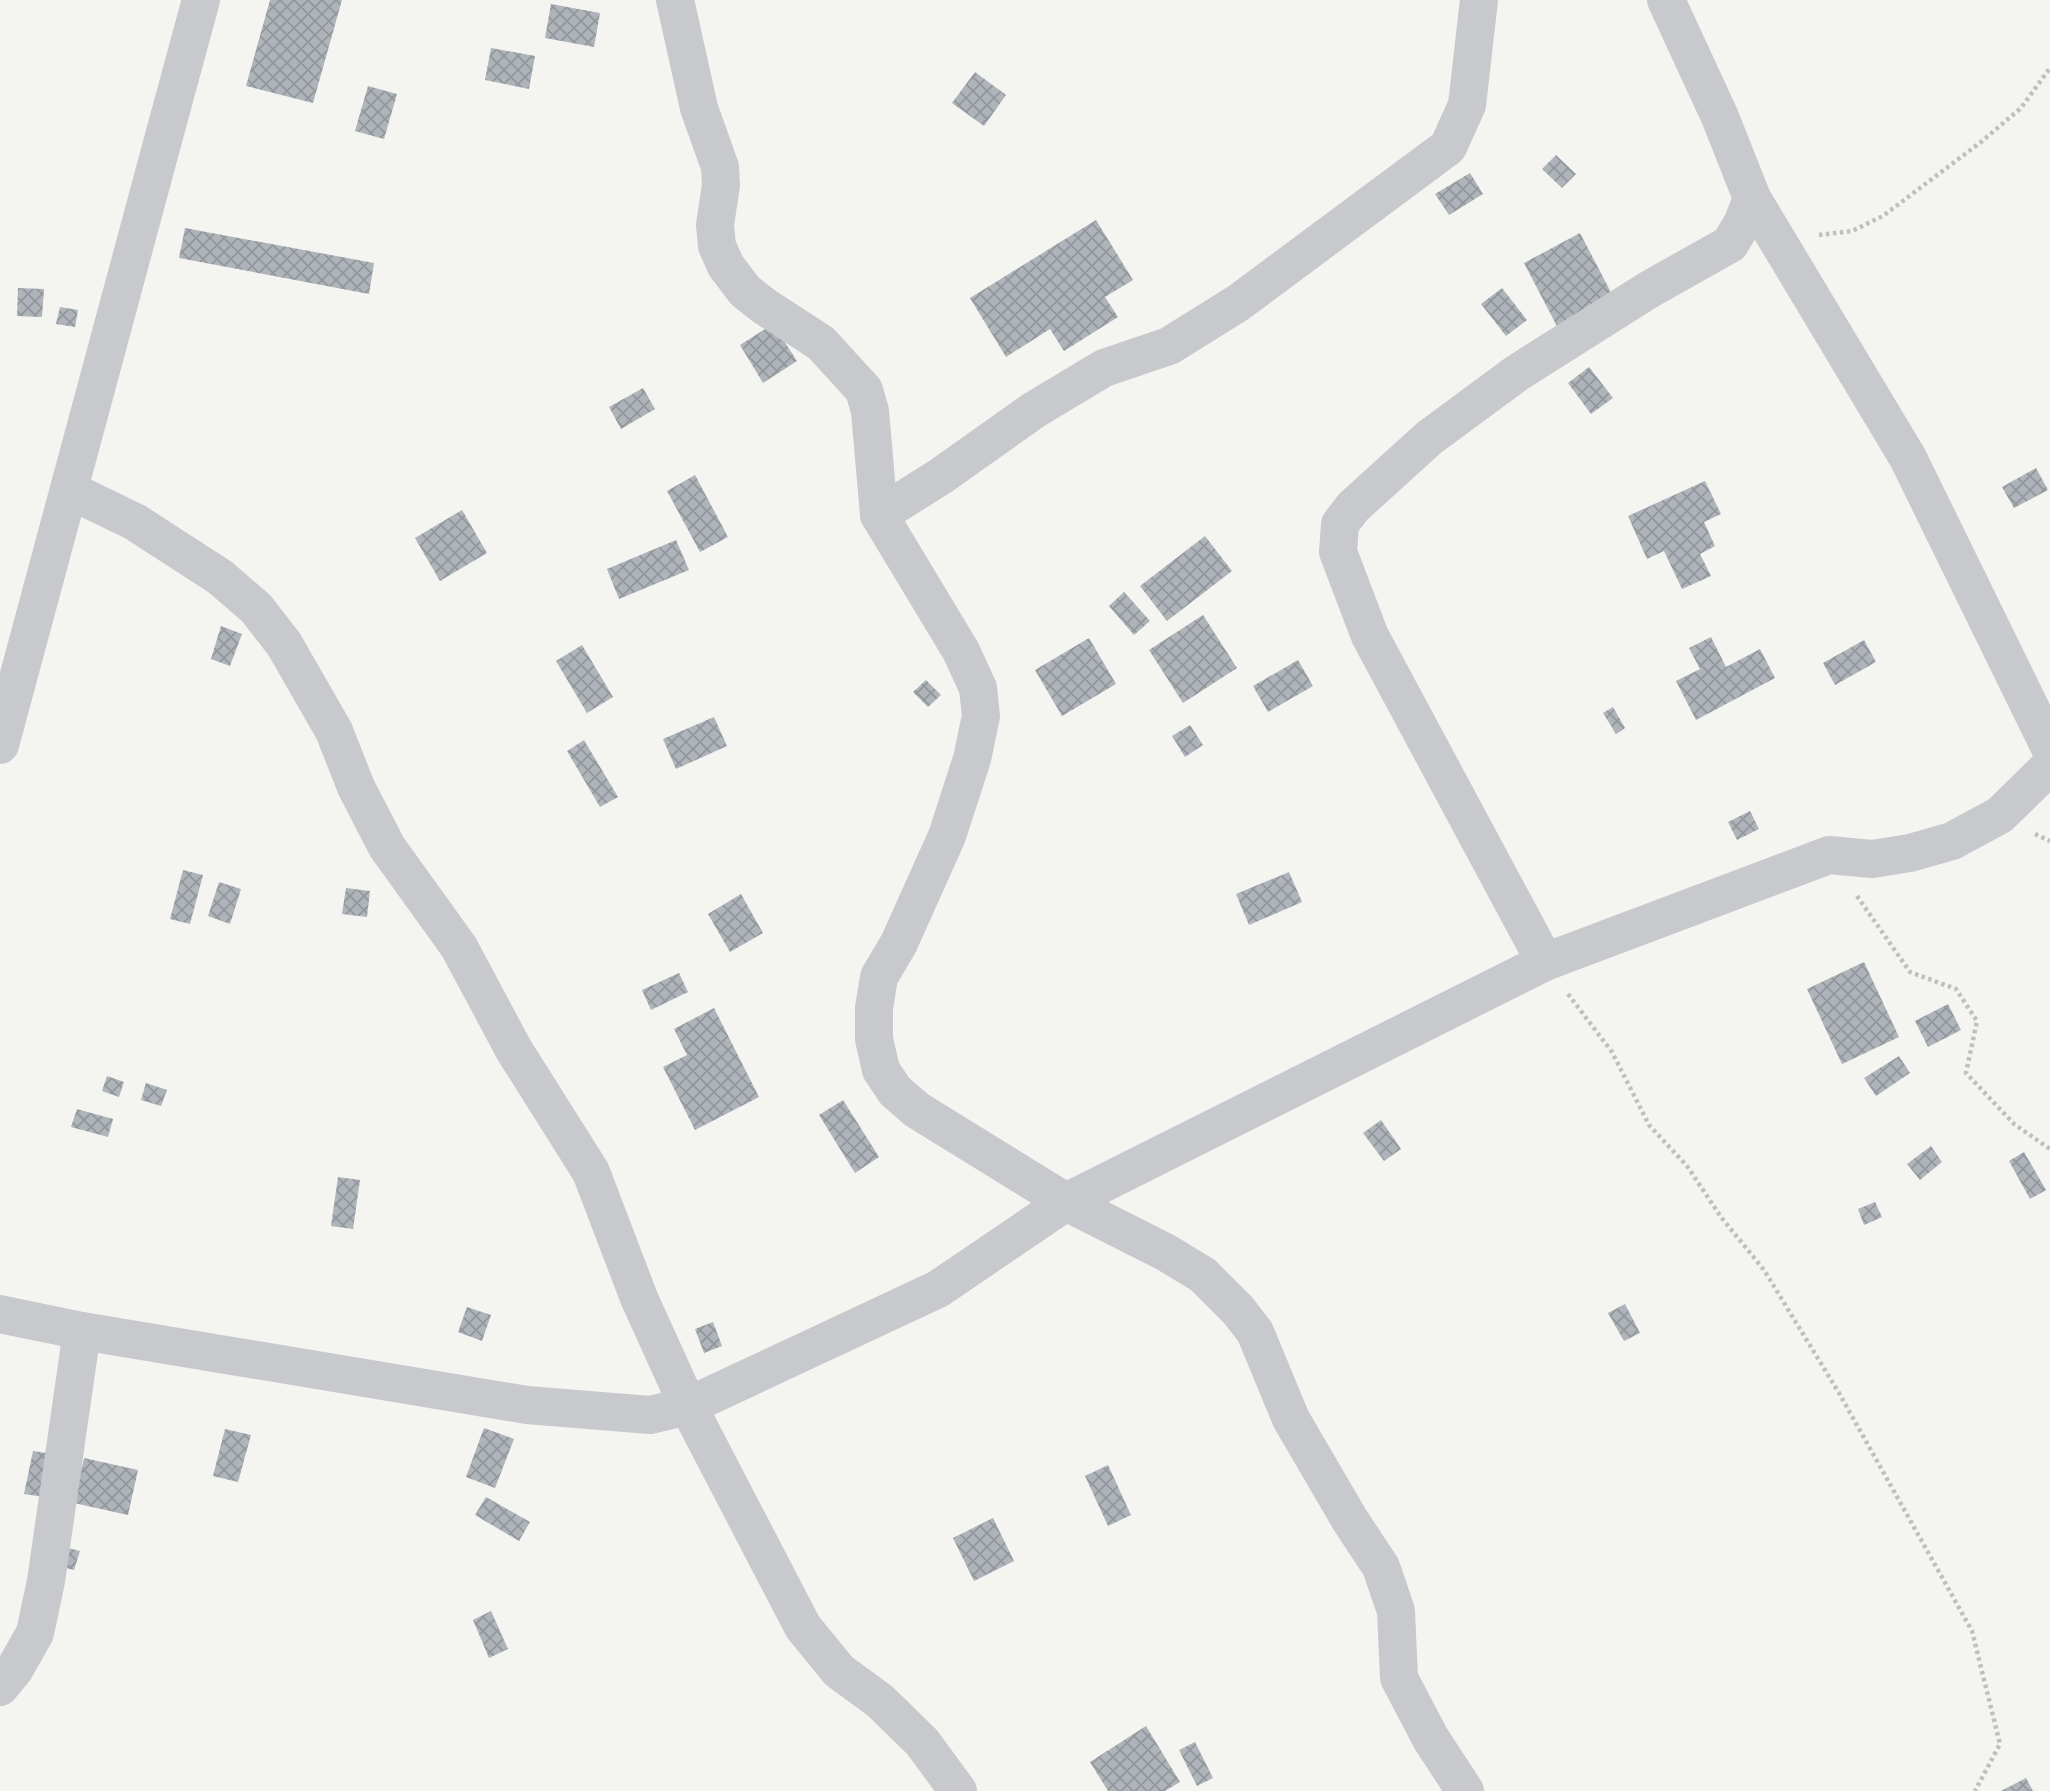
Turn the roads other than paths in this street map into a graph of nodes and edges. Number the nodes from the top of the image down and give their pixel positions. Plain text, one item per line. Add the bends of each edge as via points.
1 (201, 0) edge
2 (675, 0) edge
3 (1479, 0) edge
4 (1666, 0) edge
5 (1752, 198) junction
6 (71, 491) junction
7 (879, 515) junction
8 (0, 745) edge
9 (2050, 748) edge
10 (2050, 766) edge
11 (1545, 962) junction
12 (1066, 1202) junction
13 (0, 1314) edge
14 (82, 1331) junction
15 (688, 1406) junction
16 (0, 1686) edge
17 (958, 1791) edge
18 (1465, 1791) edge

1 - 6 street
2 - 7 street via 699,108 720,167 715,225 718,246 745,291 821,343 864,390
3 - 7 street via 1467,105 1448,147 1238,303 1169,346 1104,368
4 - 5 street
5 - 9 street via 1908,458
5 - 11 street via 1730,244 1650,289 1478,399 1429,438 1340,524 1338,552 1370,636
6 - 8 street
6 - 15 street via 135,522 220,577 256,608 284,644 334,731 387,847 459,947 514,1050 591,1172 639,1298
7 - 12 street via 961,651 978,688 981,716 947,836 900,943 879,977 874,1039 881,1070 916,1110
10 - 11 street via 2000,815 1952,841 1872,859 1829,855
11 - 12 street
12 - 15 street via 938,1289
12 - 18 street via 1203,1275 1255,1332 1291,1419 1381,1567 1396,1611 1399,1678
13 - 14 street
14 - 15 street via 527,1405 650,1415
14 - 16 street via 46,1581 34,1633
15 - 17 street via 803,1627 839,1671 880,1701 922,1742

